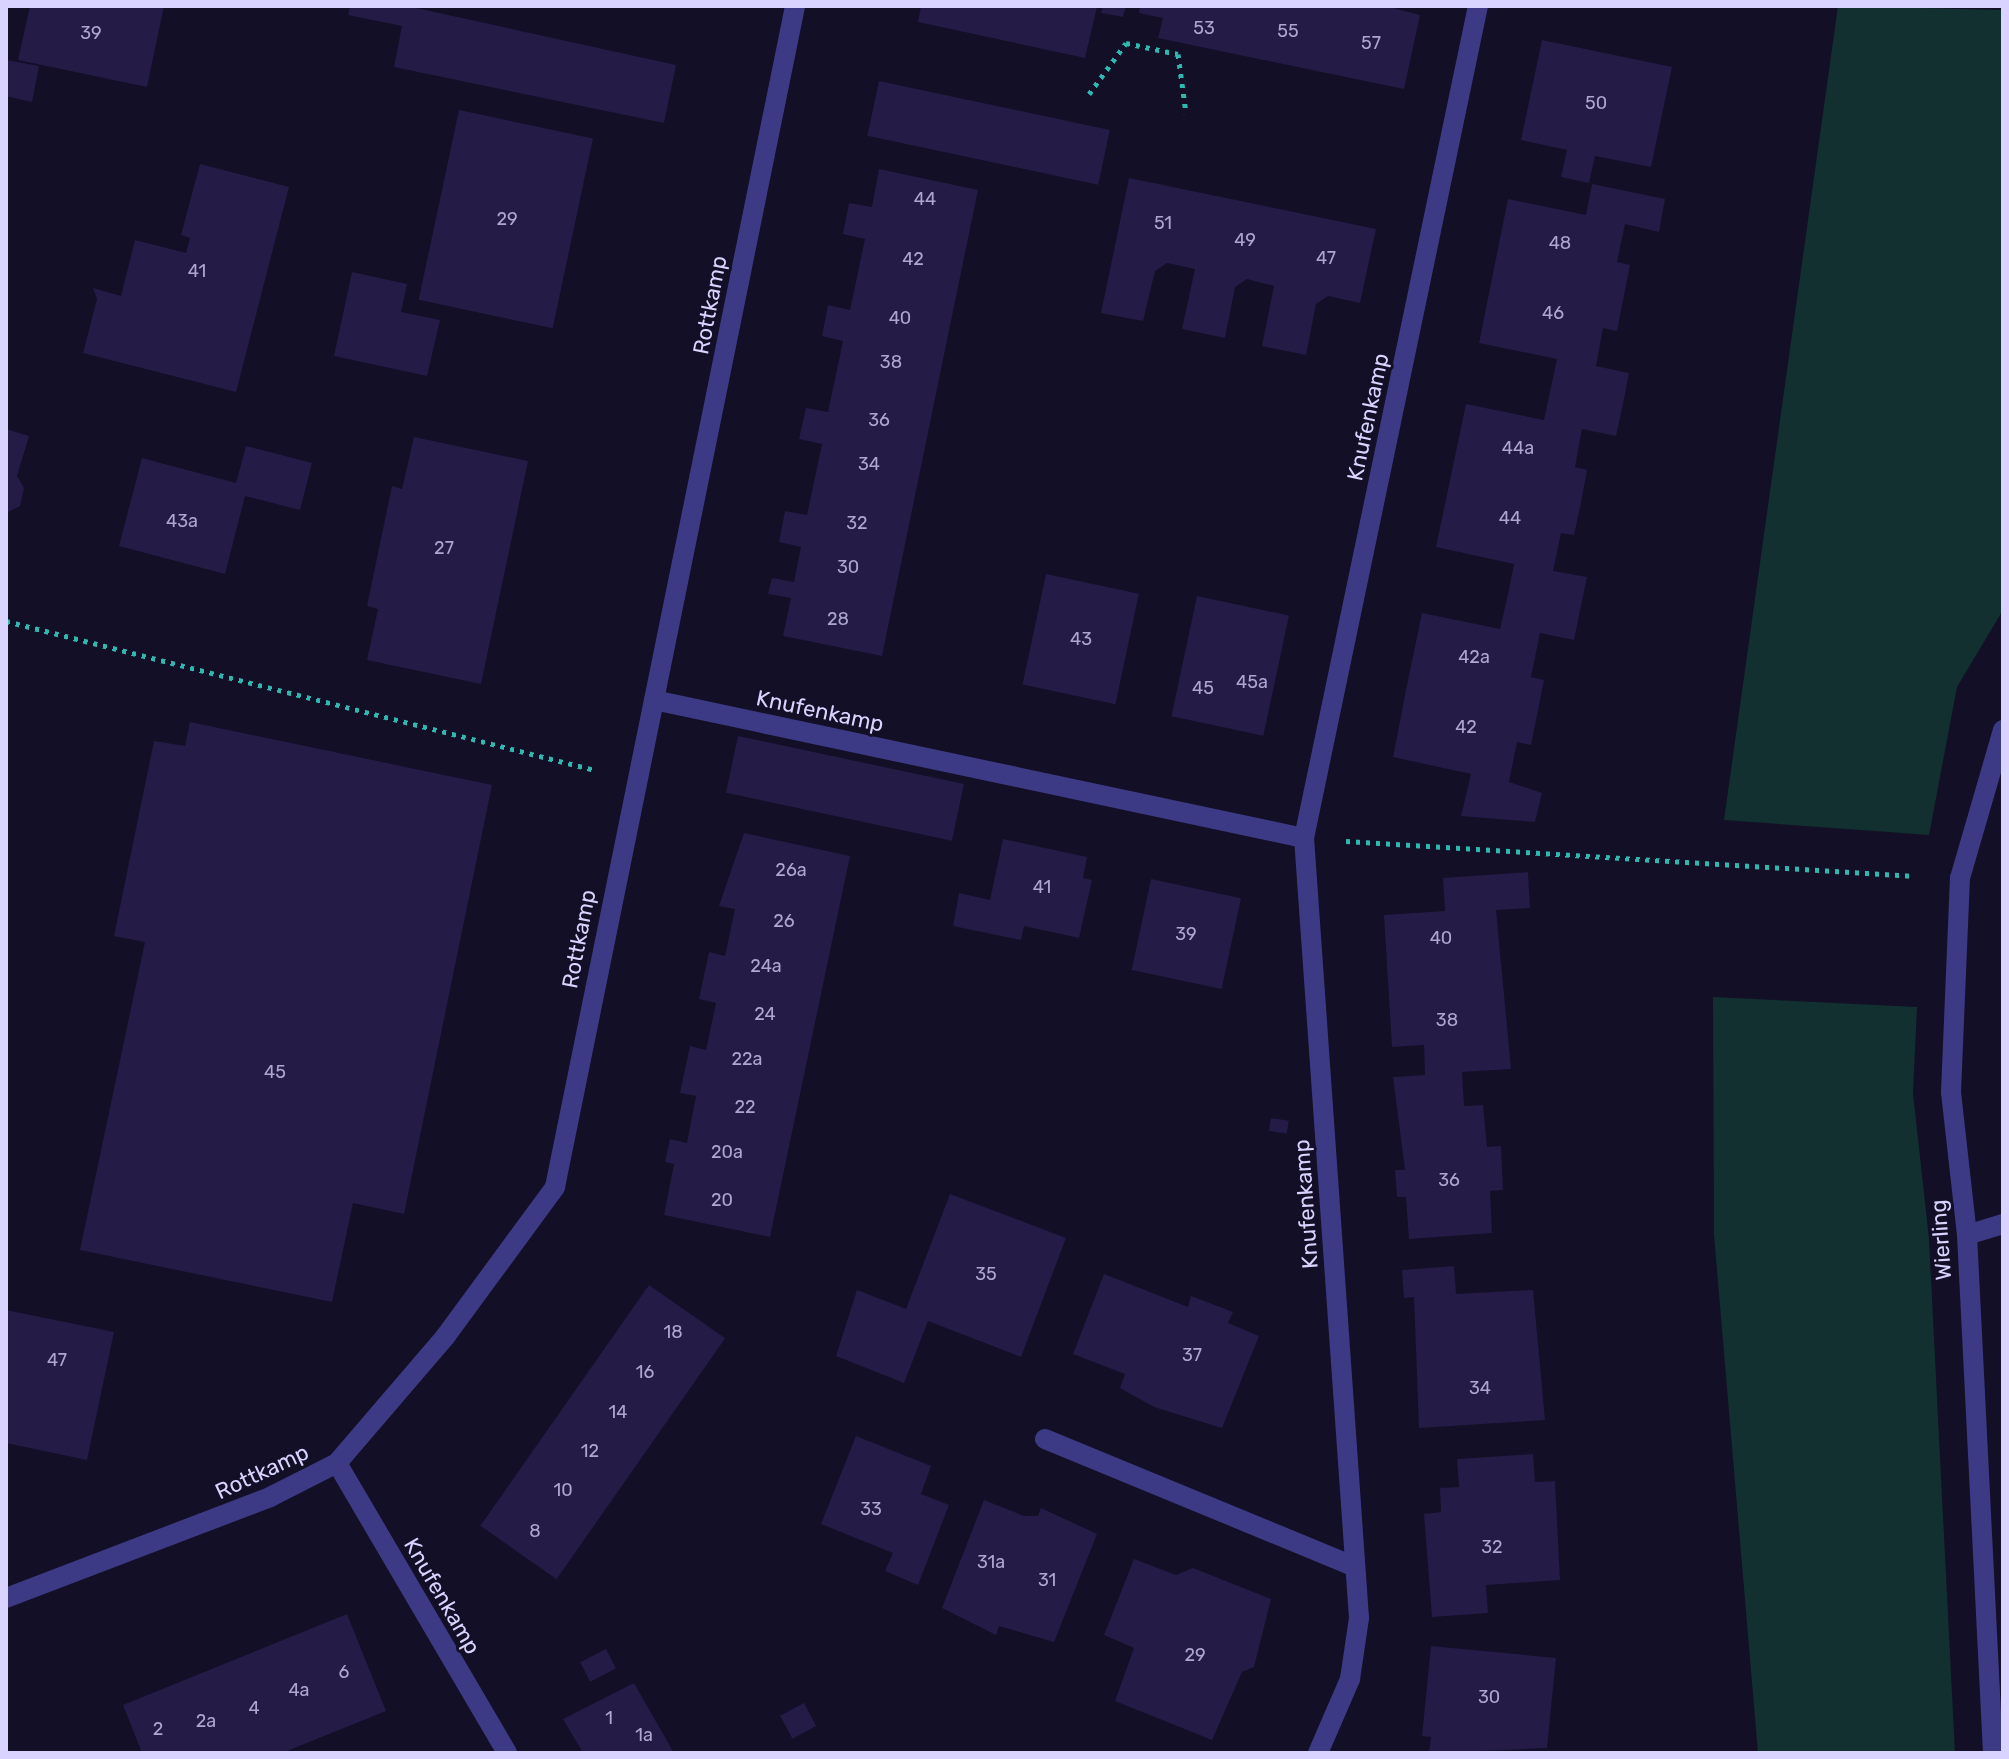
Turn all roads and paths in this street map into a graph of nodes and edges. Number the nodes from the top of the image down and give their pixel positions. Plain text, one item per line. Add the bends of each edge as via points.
1 (795, 6) edge
2 (1478, 6) edge
3 (1089, 94) dead end
4 (1186, 113) dead end
5 (6, 621) edge
6 (654, 700) junction
7 (2003, 730) edge
8 (635, 779) junction
9 (1304, 838) junction
10 (1960, 878) junction
11 (2003, 1224) edge
12 (1967, 1235) junction
13 (1045, 1439) dead end
14 (337, 1463) junction
15 (1355, 1567) junction
16 (6, 1598) edge
17 (507, 1753) edge
18 (1318, 1753) edge
19 (1993, 1753) edge

1 - 6 street, Rottkamp
2 - 9 street, Knufenkamp
3 - 4 path via 1126,43 1178,54
5 - 8 path
6 - 8 street, Rottkamp
6 - 9 street, Knufenkamp
7 - 10 street, Wierling
8 - 14 street, Rottkamp via 555,1187 436,1348
9 - 10 path
9 - 15 street, Knufenkamp
10 - 12 street, Wierling via 1951,1092
11 - 12 street
12 - 19 street, Wierling
13 - 15 street
14 - 16 street, Rottkamp via 270,1497
14 - 17 street, Knufenkamp
15 - 18 street, Knufenkamp via 1359,1618 1350,1679

